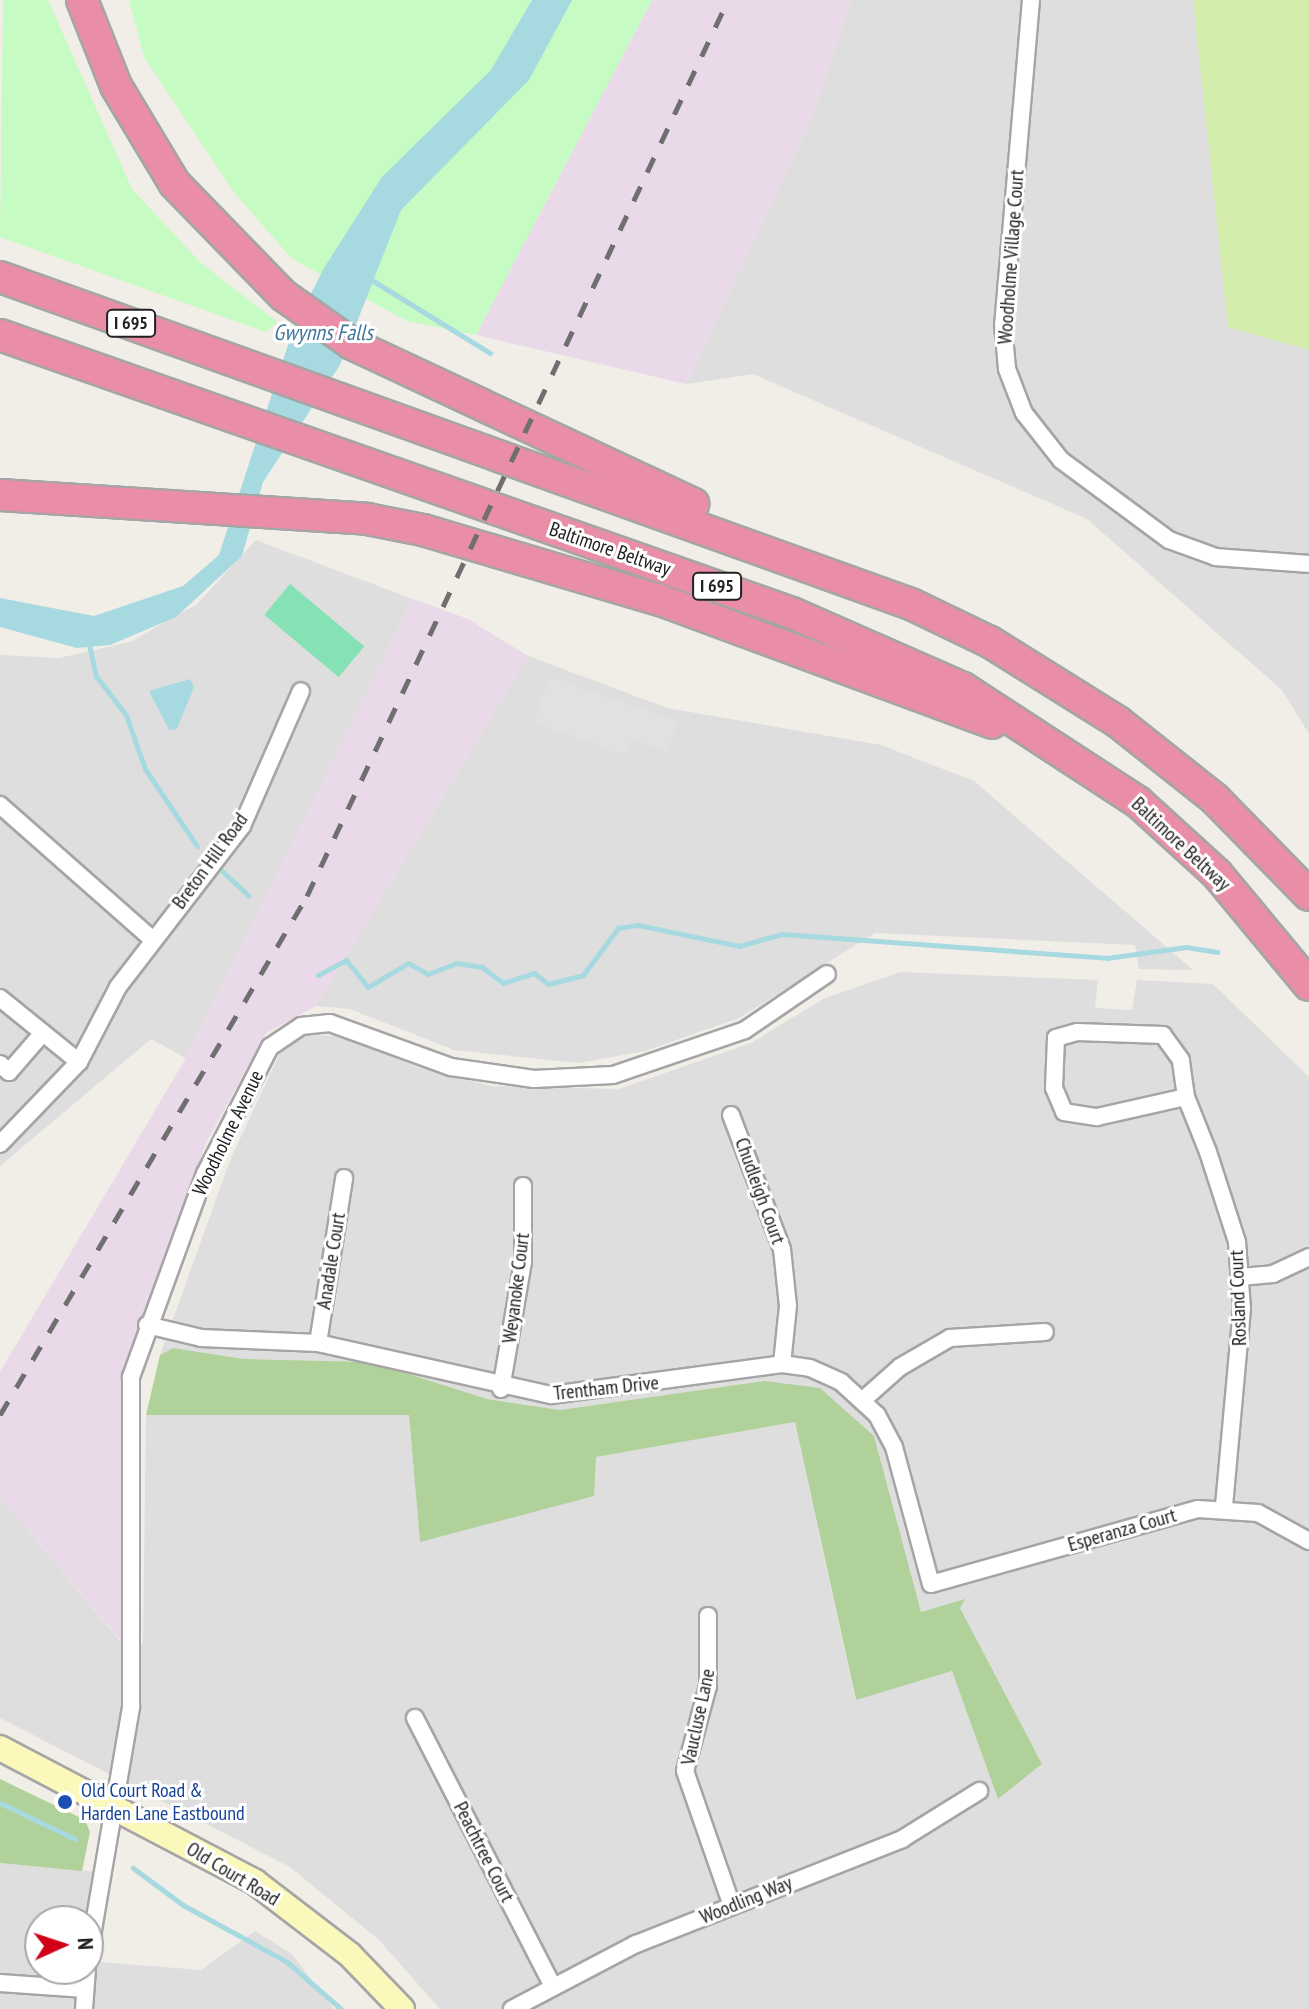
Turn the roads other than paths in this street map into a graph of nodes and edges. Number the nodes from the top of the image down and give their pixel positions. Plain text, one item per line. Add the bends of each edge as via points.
1 (82, 0) edge
2 (1031, 0) edge
3 (0, 277) edge
4 (0, 335) edge
5 (0, 495) edge
6 (813, 564) junction
7 (1309, 564) edge
8 (301, 691) dead end
9 (1082, 763) junction
10 (0, 805) edge
11 (1309, 895) edge
12 (153, 940) junction
13 (827, 974) dead end
14 (1309, 985) edge
15 (0, 998) edge
16 (41, 1035) junction
17 (79, 1062) junction
18 (0, 1064) edge
19 (1186, 1097) junction
20 (731, 1115) dead end
21 (0, 1144) edge
22 (344, 1178) dead end
23 (523, 1186) dead end
24 (1309, 1257) edge
25 (1240, 1277) junction
26 (147, 1325) junction
27 (1045, 1332) dead end
28 (318, 1343) junction
29 (782, 1364) junction
30 (501, 1389) junction
31 (864, 1399) junction
32 (1224, 1507) junction
33 (1309, 1541) edge
34 (931, 1584) joint
35 (708, 1616) dead end
36 (415, 1718) dead end
37 (0, 1748) edge
38 (979, 1791) dead end
39 (114, 1807) junction
40 (97, 1905) edge
41 (732, 1906) junction
42 (0, 1983) edge
43 (85, 1985) edge
44 (553, 1986) junction
45 (85, 1989) junction
46 (84, 2009) edge
47 (402, 2009) edge
48 (512, 2009) edge

1 - 6 highway via 116,86 175,184 284,296 367,351
2 - 7 street, Woodholme Village Court via 1003,336 1024,413 1061,460 1169,540 1216,557
3 - 6 highway, I 695
4 - 9 highway, Baltimore Beltway / I 695 via 891,653 963,688
5 - 9 highway via 310,515 423,530 660,600 880,678
6 - 11 highway, I 695 via 911,604 1068,687 1205,790
8 - 12 street, Breton Hill Road via 242,826
9 - 14 highway, Baltimore Beltway / I 695 via 1217,874
10 - 12 street
12 - 17 street, Breton Hill Road via 118,987
13 - 26 street, Woodholme Avenue via 745,1030 649,1066 577,1080 451,1067 330,1023 285,1034 270,1047 223,1135
15 - 16 street
16 - 17 street
16 - 18 street via 9,1072
17 - 21 street, Breton Hill Road
19 - 19 street, Rosland Court via 1151,1110 1074,1117 1056,1099 1056,1038 1077,1032 1163,1035 1181,1060
19 - 25 street, Rosland Court via 1237,1242
20 - 29 street, Chudleigh Court via 782,1249 788,1306
22 - 28 street, Anadale Court
23 - 30 street, Weyanoke Court via 523,1262
24 - 25 street via 1273,1274
25 - 32 street, Rosland Court via 1241,1347
26 - 28 street, Trentham Drive via 201,1338
26 - 39 street, Woodholme Avenue via 128,1406 131,1707
27 - 31 street via 950,1338 900,1367
28 - 30 street, Trentham Drive
29 - 30 street, Trentham Drive via 595,1393
29 - 31 street, Trentham Drive via 824,1373
31 - 34 street, Trentham Drive via 894,1447
32 - 33 street, Esperanza Court via 1278,1520
32 - 34 street, Esperanza Court
35 - 41 street, Vaucluse Lane via 708,1686 685,1771
36 - 44 street, Peachtree Court
37 - 39 main road, Old Court Road
38 - 41 street, Woodling Way via 902,1839
39 - 40 street, Woodholme Avenue
39 - 47 main road, Old Court Road via 255,1882 350,1955
41 - 44 street, Woodling Way
42 - 45 street
43 - 45 street
44 - 48 street, Woodling Way
45 - 46 street

